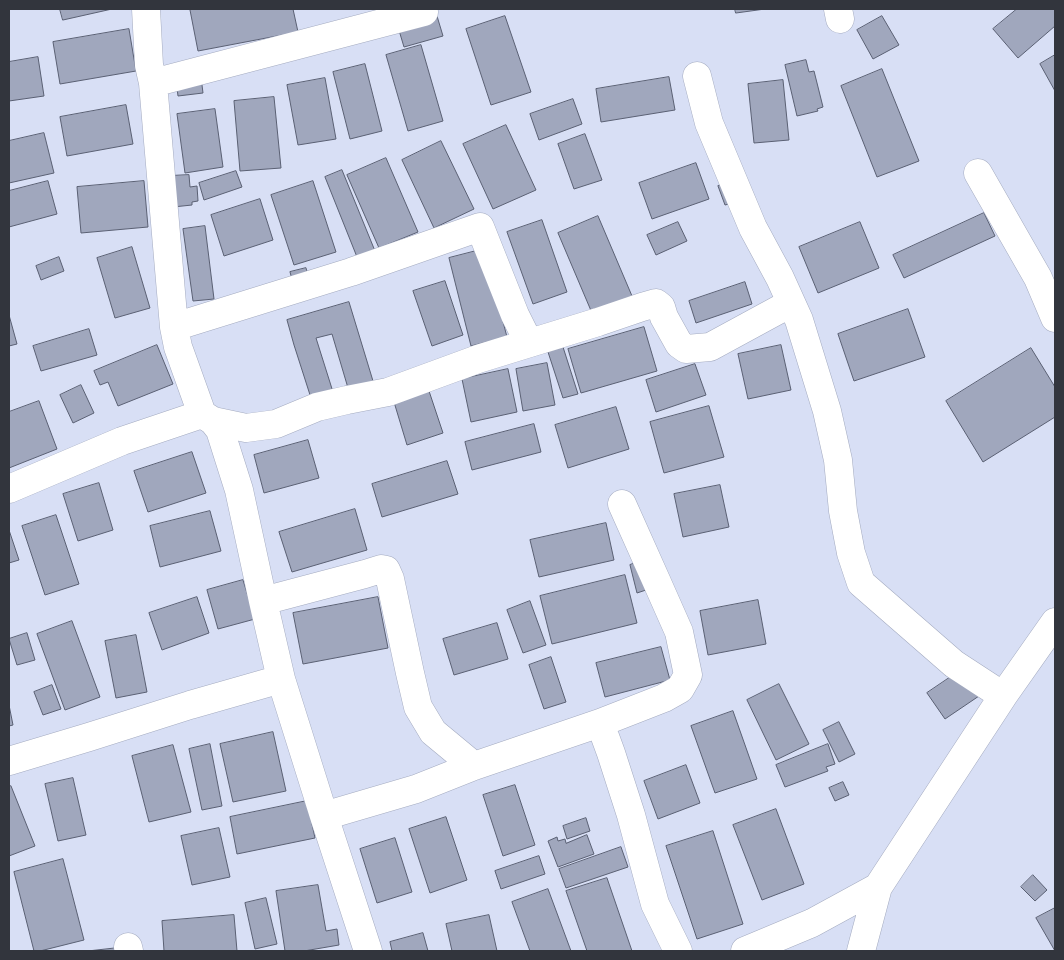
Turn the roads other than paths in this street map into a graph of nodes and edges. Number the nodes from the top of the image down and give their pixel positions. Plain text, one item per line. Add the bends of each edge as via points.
1 (146, 9) edge
2 (424, 12) dead end
3 (696, 76) dead end
4 (153, 83) junction
5 (978, 173) dead end
6 (791, 303) junction
7 (1055, 318) edge
8 (174, 327) junction
9 (529, 343) junction
10 (207, 418) junction
11 (9, 489) edge
12 (622, 504) dead end
13 (263, 601) junction
14 (1053, 632) edge
15 (281, 679) junction
16 (1003, 696) junction
17 (600, 723) junction
18 (9, 761) edge
19 (474, 766) junction
20 (324, 816) junction
21 (878, 887) junction
22 (368, 951) edge
23 (678, 951) edge
24 (745, 951) edge
25 (861, 951) edge

1 - 4 street
2 - 4 street
3 - 6 street via 709,122 753,228
4 - 8 street
5 - 7 street via 1038,278
6 - 9 street via 710,347 686,350 679,344 661,307 656,304
6 - 16 street via 827,411 838,460 851,553 862,583 954,664
8 - 9 street via 351,272 480,227 514,315
8 - 10 street via 178,347
9 - 10 street via 388,392 316,407 276,424 246,428
10 - 11 street via 122,441
10 - 13 street via 220,430 239,490
12 - 17 street via 679,632 688,674 680,689 664,698
13 - 15 street
13 - 19 street via 386,570 418,707 433,732
14 - 16 street
15 - 18 street
15 - 20 street
16 - 21 street
17 - 19 street
17 - 23 street via 655,904
19 - 20 street via 416,789
20 - 22 street
21 - 24 street via 812,923
21 - 25 street

